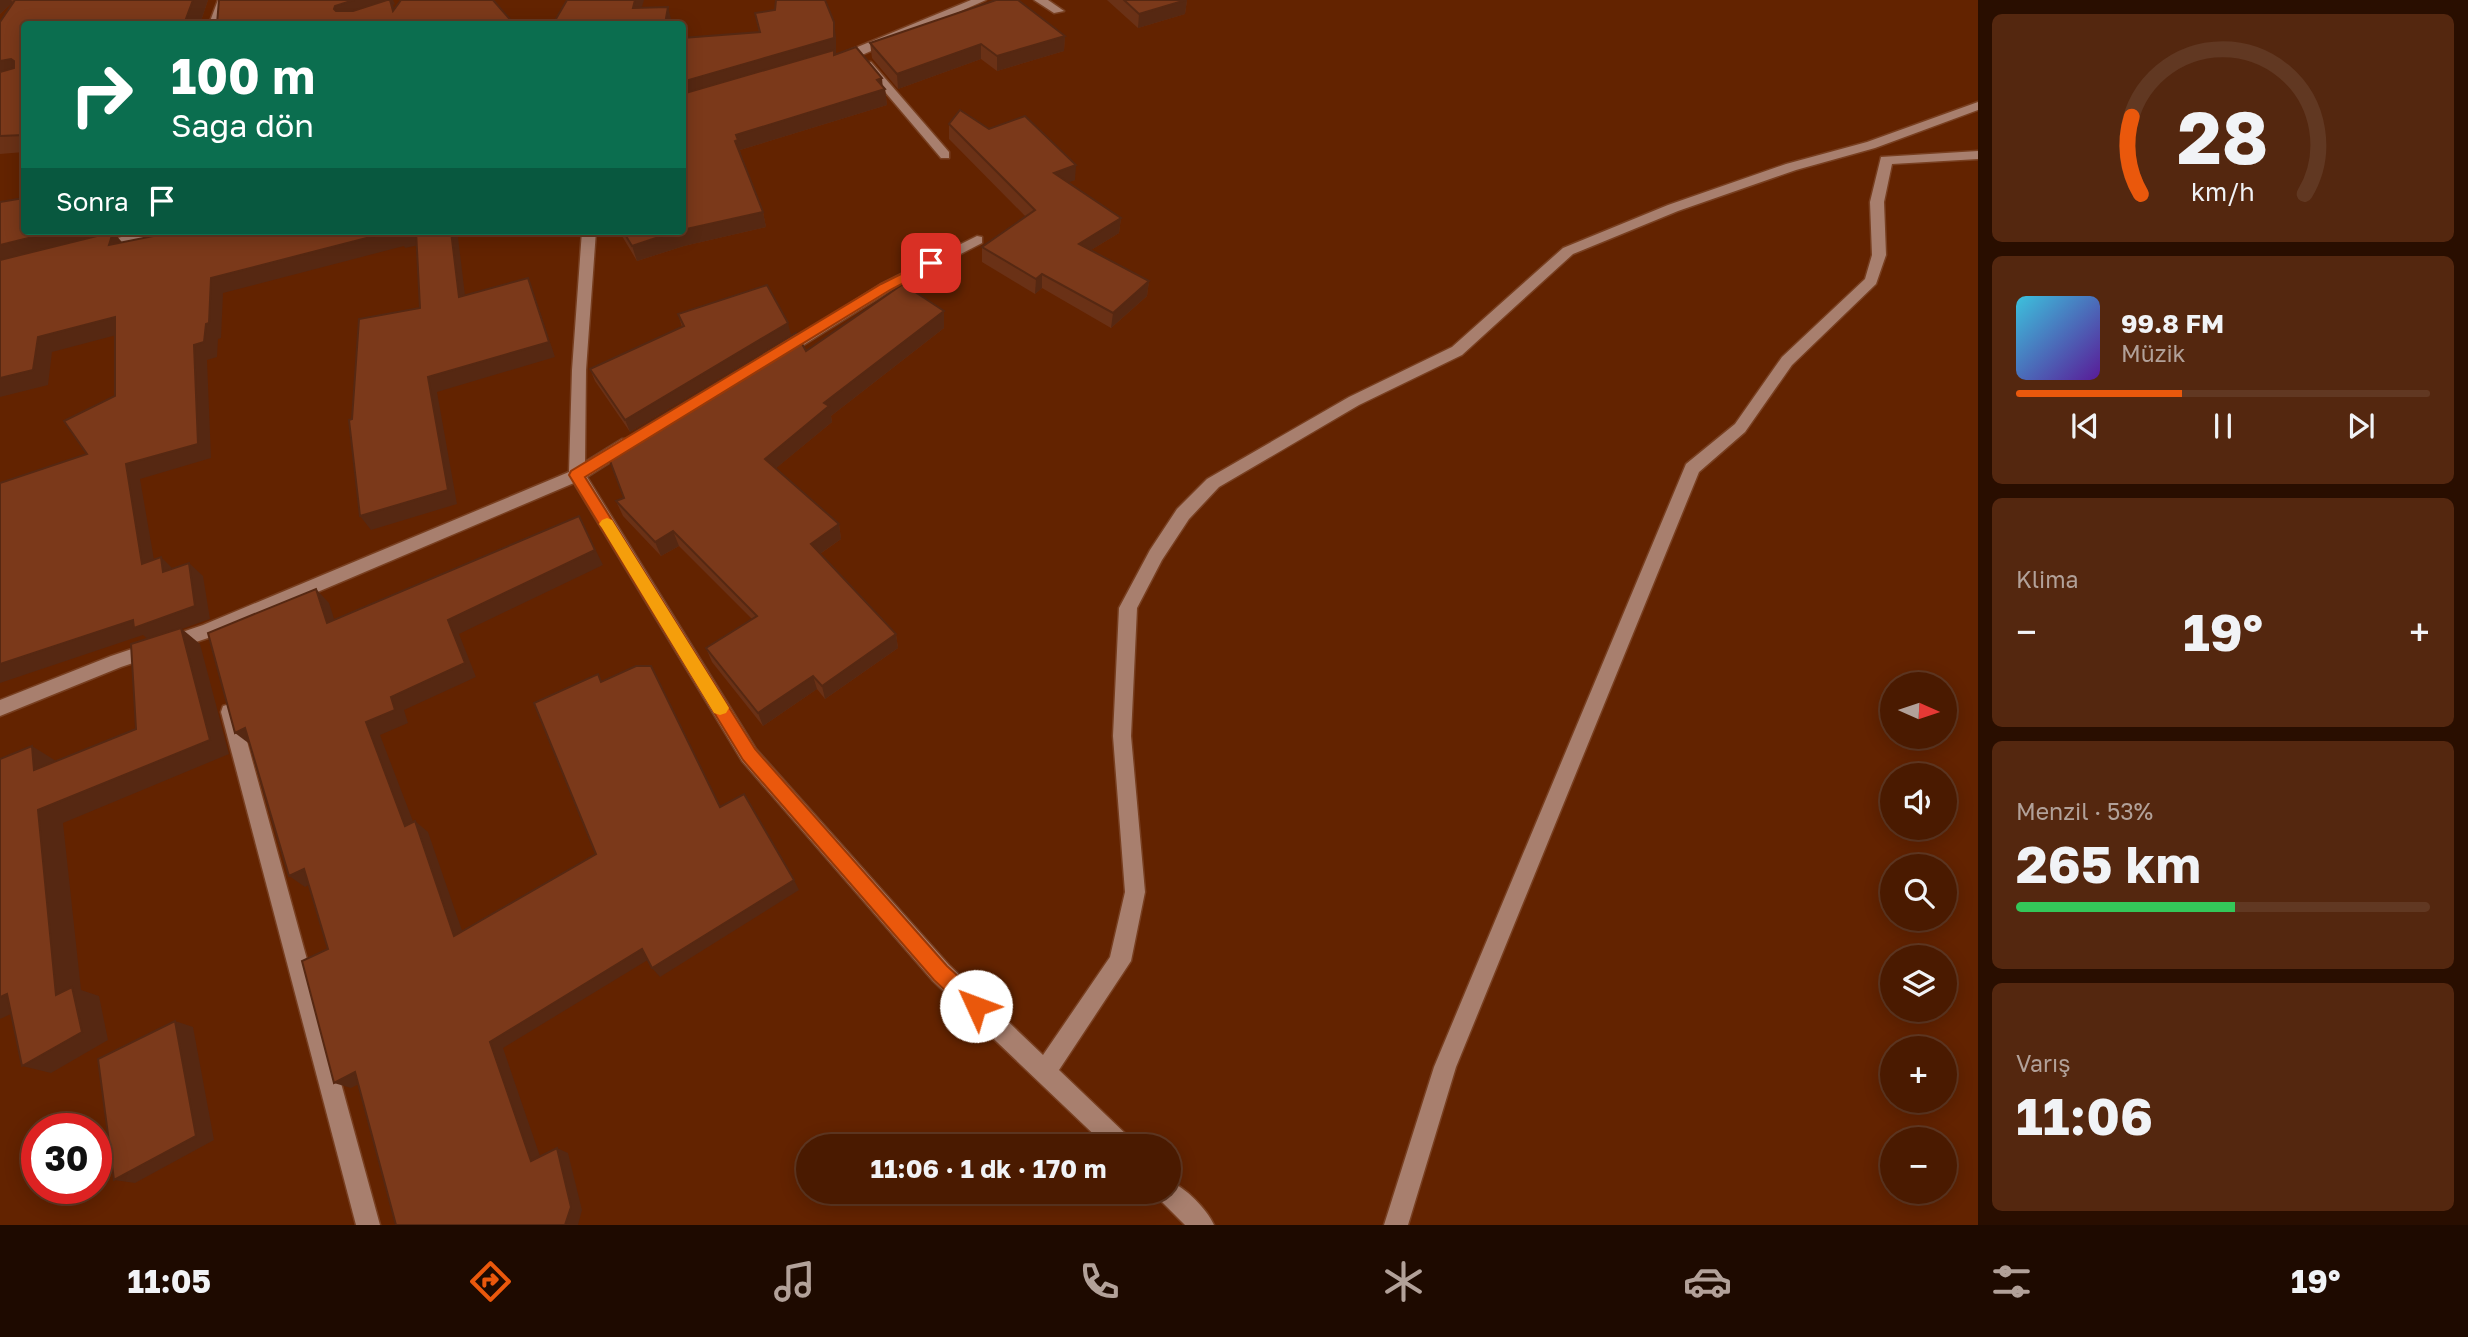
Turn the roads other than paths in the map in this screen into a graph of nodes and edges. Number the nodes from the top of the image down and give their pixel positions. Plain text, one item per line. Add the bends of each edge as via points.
1 (224, 0) edge
2 (980, 0) edge
3 (1040, 0) edge
4 (1058, 11) dead end
5 (215, 21) edge
6 (858, 53) junction
7 (819, 63) edge
8 (1978, 106) edge
9 (945, 155) dead end
10 (1978, 155) edge
11 (145, 235) edge
12 (589, 235) edge
13 (977, 240) dead end
14 (78, 252) edge
15 (766, 361) edge
16 (641, 435) edge
17 (576, 475) junction
18 (226, 698) edge
19 (0, 708) edge
20 (1045, 1071) junction
21 (1110, 1134) edge
22 (1180, 1204) edge
23 (368, 1225) edge
24 (1202, 1225) edge
25 (1396, 1225) edge

1 - 5 street
2 - 6 street
3 - 4 street
6 - 7 street
6 - 9 street
8 - 20 street via 1673,208 1568,251 1457,351 1354,401 1213,483 1183,514 1128,608 1122,736 1135,892 1120,961
10 - 25 street via 1886,160 1877,202 1879,255 1871,281 1787,362 1740,428 1692,468 1446,1067
11 - 14 street
12 - 17 street
13 - 15 street via 886,287
16 - 17 street
17 - 19 street via 210,638 117,661
17 - 20 street via 749,755 941,973
18 - 23 street
20 - 21 street
22 - 24 street

